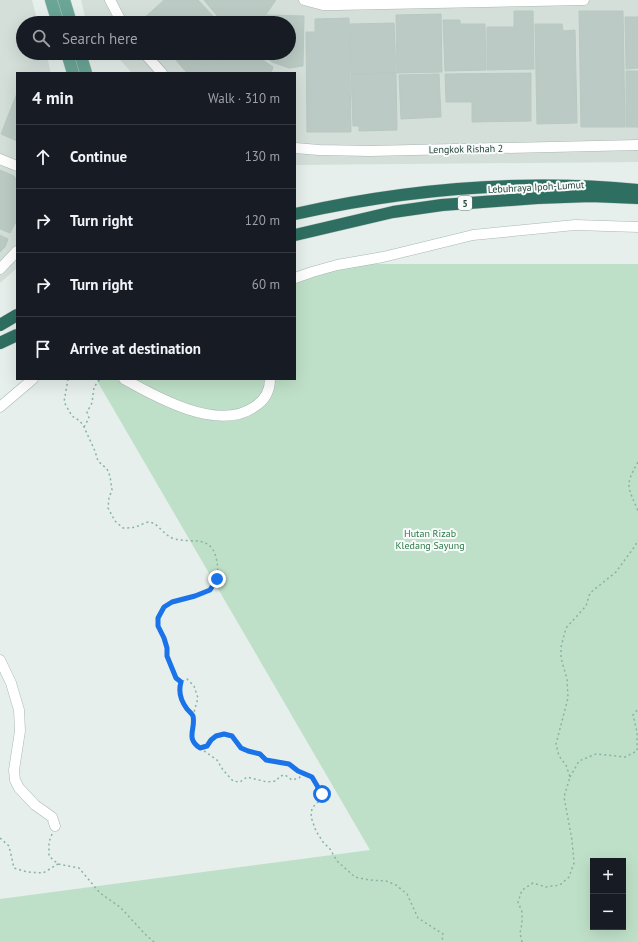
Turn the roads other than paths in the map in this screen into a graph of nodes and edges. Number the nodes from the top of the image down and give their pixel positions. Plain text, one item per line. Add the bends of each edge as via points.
1 (51, 0) edge
2 (64, 0) edge
3 (110, 0) edge
4 (304, 0) edge
5 (584, 0) edge
6 (336, 2) edge
7 (56, 16) edge
8 (69, 16) edge
9 (118, 16) edge
10 (69, 60) edge
11 (82, 60) edge
12 (150, 60) edge
13 (73, 72) edge
14 (86, 72) edge
15 (161, 72) edge
16 (638, 145) edge
17 (296, 148) edge
18 (0, 159) edge
19 (16, 166) edge
20 (638, 190) edge
21 (638, 198) edge
22 (394, 212) junction
23 (296, 214) edge
24 (296, 227) edge
25 (638, 227) edge
26 (296, 235) edge
27 (16, 252) edge
28 (0, 269) edge
29 (296, 278) edge
30 (16, 316) edge
31 (0, 324) edge
32 (16, 334) edge
33 (2, 342) edge
34 (32, 380) edge
35 (126, 380) edge
36 (270, 380) edge
37 (0, 407) edge
38 (0, 660) edge
39 (55, 826) road end

1 - 7 main road
2 - 8 main road
3 - 9 street
4 - 6 street via 323,4
5 - 6 street
10 - 13 main road
11 - 14 main road
12 - 15 street
16 - 17 street, Lengkok Rishah 2 via 370,151
18 - 19 street
20 - 23 highway, Lebuhraya Ipoh-Lumut / 5 via 537,185 482,188 392,196
21 - 22 highway, Lebuhraya Ipoh-Lumut / 5 via 537,198 442,205
22 - 24 highway via 354,216
22 - 26 highway, Lebuhraya Ipoh-Lumut / 5
25 - 29 street via 575,225 473,234 391,256 337,265
27 - 28 street
30 - 31 highway
32 - 33 highway
34 - 37 street
35 - 36 street via 148,393 187,409 233,416 262,402
38 - 39 street via 11,683 19,710 20,731 14,770 15,780 18,788 52,817

